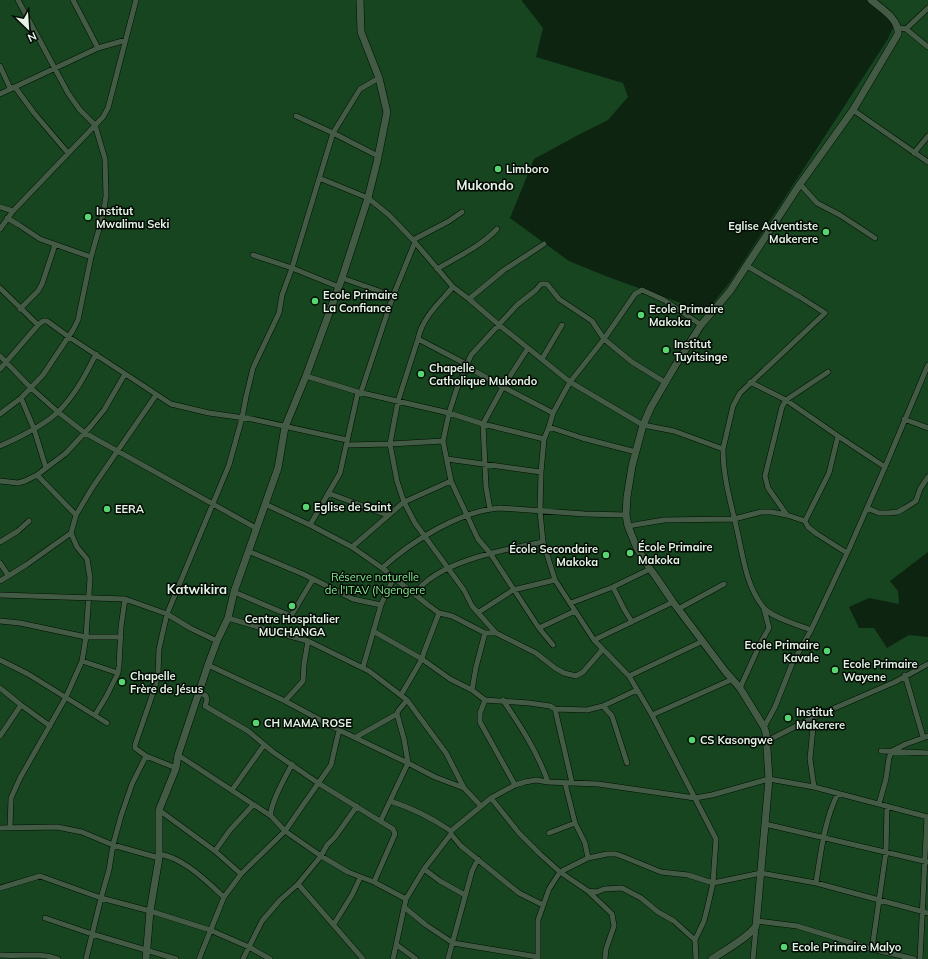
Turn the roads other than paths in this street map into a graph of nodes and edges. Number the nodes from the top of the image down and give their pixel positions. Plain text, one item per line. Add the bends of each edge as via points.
1 (18, 0) edge
2 (73, 0) edge
3 (136, 0) edge
4 (360, 0) edge
5 (871, 0) edge
6 (928, 8) edge
7 (902, 29) junction
8 (126, 40) junction
9 (928, 47) edge
10 (98, 48) junction
11 (0, 66) edge
12 (54, 69) junction
13 (379, 78) junction
14 (15, 87) junction
15 (0, 94) edge
16 (853, 110) junction
17 (296, 116) dead end
18 (95, 125) junction
19 (333, 133) junction
20 (928, 136) edge
21 (68, 153) junction
22 (914, 153) junction
23 (378, 156) junction
24 (928, 162) edge
25 (319, 178) junction
26 (800, 184) junction
27 (368, 198) junction
28 (0, 208) edge
29 (13, 211) junction
30 (462, 212) dead end
31 (7, 218) junction
32 (0, 229) edge
33 (497, 229) dead end
34 (875, 238) dead end
35 (414, 241) junction
36 (544, 244) dead end
37 (55, 245) junction
38 (253, 255) dead end
39 (91, 257) junction
40 (747, 266) junction
41 (292, 268) junction
42 (437, 269) junction
43 (342, 278) junction
44 (339, 287) junction
45 (453, 287) junction
46 (0, 288) edge
47 (393, 296) junction
48 (468, 299) junction
49 (20, 308) junction
50 (498, 324) junction
51 (562, 324) dead end
52 (38, 325) junction
53 (701, 325) junction
54 (69, 337) junction
55 (418, 339) junction
56 (604, 339) junction
57 (528, 348) junction
58 (96, 354) junction
59 (0, 356) edge
60 (542, 359) junction
61 (6, 362) junction
62 (466, 364) junction
63 (928, 365) edge
64 (0, 369) edge
65 (828, 372) dead end
66 (125, 374) junction
67 (926, 375) edge
68 (306, 376) junction
69 (570, 382) junction
70 (750, 382) junction
71 (666, 383) junction
72 (503, 387) junction
73 (31, 388) junction
74 (360, 392) junction
75 (156, 395) junction
76 (21, 398) junction
77 (786, 400) junction
78 (398, 401) junction
79 (58, 412) junction
80 (449, 413) junction
81 (553, 413) junction
82 (0, 414) edge
83 (242, 418) junction
84 (904, 419) junction
85 (483, 424) junction
86 (643, 425) junction
87 (549, 426) junction
88 (285, 427) junction
89 (928, 428) edge
90 (34, 429) junction
91 (85, 433) junction
92 (838, 436) junction
93 (544, 439) junction
94 (444, 441) junction
95 (347, 443) junction
96 (390, 444) junction
97 (0, 446) edge
98 (723, 449) junction
99 (118, 452) junction
100 (636, 452) junction
101 (447, 459) junction
102 (485, 465) junction
103 (885, 467) junction
104 (46, 468) junction
105 (541, 472) junction
106 (37, 475) junction
107 (928, 477) edge
108 (0, 481) edge
109 (451, 481) junction
110 (328, 493) junction
111 (404, 502) junction
112 (212, 503) junction
113 (265, 504) junction
114 (867, 508) junction
115 (490, 509) junction
116 (540, 511) junction
117 (76, 515) junction
118 (387, 515) junction
119 (467, 515) junction
120 (626, 515) junction
121 (787, 515) junction
122 (734, 519) junction
123 (29, 520) dead end
124 (805, 521) junction
125 (310, 525) junction
126 (628, 526) junction
127 (256, 528) junction
128 (71, 533) junction
129 (424, 536) junction
130 (0, 542) edge
131 (543, 542) junction
132 (352, 547) junction
133 (248, 551) junction
134 (490, 553) junction
135 (847, 553) junction
136 (0, 563) edge
137 (382, 568) junction
138 (448, 568) junction
139 (650, 569) junction
140 (8, 575) junction
141 (394, 577) junction
142 (313, 579) junction
143 (555, 580) junction
144 (0, 581) edge
145 (724, 584) dead end
146 (613, 587) junction
147 (513, 590) junction
148 (234, 592) junction
149 (415, 594) junction
150 (0, 595) edge
151 (88, 598) junction
152 (125, 599) junction
153 (673, 602) junction
154 (571, 603) junction
155 (381, 605) junction
156 (680, 608) junction
157 (764, 608) junction
158 (575, 611) junction
159 (439, 612) junction
160 (479, 612) junction
161 (166, 614) junction
162 (228, 618) junction
163 (0, 621) edge
164 (632, 622) junction
165 (539, 628) junction
166 (811, 630) junction
167 (374, 631) junction
168 (485, 633) junction
169 (496, 633) junction
170 (86, 637) junction
171 (122, 637) junction
172 (308, 640) junction
173 (594, 640) junction
174 (217, 641) junction
175 (703, 641) junction
176 (553, 644) dead end
177 (603, 649) junction
178 (422, 659) junction
179 (0, 660) edge
180 (82, 661) junction
181 (208, 664) junction
182 (928, 664) edge
183 (363, 667) junction
184 (118, 673) junction
185 (906, 675) junction
186 (629, 676) junction
187 (733, 679) junction
188 (0, 688) edge
189 (740, 688) junction
190 (472, 690) junction
191 (637, 690) junction
192 (199, 692) junction
193 (401, 695) junction
194 (66, 697) junction
195 (407, 700) junction
196 (485, 700) junction
197 (503, 700) junction
198 (285, 701) junction
199 (21, 705) junction
200 (603, 706) junction
201 (555, 709) junction
202 (397, 714) junction
203 (95, 715) junction
204 (652, 715) junction
205 (814, 717) junction
206 (107, 723) dead end
207 (50, 726) junction
208 (764, 728) junction
209 (339, 730) junction
210 (0, 736) edge
211 (926, 736) edge
212 (356, 737) junction
213 (767, 741) junction
214 (264, 745) junction
215 (881, 751) dead end
216 (892, 751) junction
217 (928, 753) edge
218 (178, 755) junction
219 (146, 756) junction
220 (408, 763) junction
221 (292, 764) junction
222 (627, 764) dead end
223 (176, 768) junction
224 (769, 779) junction
225 (548, 782) junction
226 (318, 783) junction
227 (565, 783) junction
228 (572, 783) junction
229 (515, 785) junction
230 (814, 787) junction
231 (464, 788) junction
232 (232, 790) junction
233 (838, 793) junction
234 (491, 798) junction
235 (695, 798) junction
236 (390, 801) junction
237 (879, 804) junction
238 (253, 805) junction
239 (480, 805) junction
240 (357, 806) junction
241 (887, 806) junction
242 (159, 810) junction
243 (271, 816) junction
244 (928, 817) edge
245 (381, 820) junction
246 (575, 823) junction
247 (765, 824) junction
248 (0, 828) edge
249 (10, 828) junction
250 (285, 831) junction
251 (451, 832) junction
252 (549, 833) dead end
253 (823, 838) junction
254 (113, 845) junction
255 (215, 851) junction
256 (886, 852) junction
257 (159, 856) junction
258 (321, 856) junction
259 (588, 858) junction
260 (478, 859) junction
261 (927, 862) edge
262 (424, 869) junction
263 (560, 872) junction
264 (762, 873) junction
265 (241, 874) junction
266 (360, 878) junction
267 (374, 882) junction
268 (712, 883) junction
269 (816, 883) junction
270 (298, 884) junction
271 (0, 888) edge
272 (588, 891) junction
273 (465, 895) junction
274 (224, 897) junction
275 (101, 898) junction
276 (406, 899) junction
277 (879, 900) junction
278 (543, 906) junction
279 (404, 907) junction
280 (150, 911) junction
281 (926, 912) edge
282 (45, 918) dead end
283 (757, 923) junction
284 (334, 924) junction
285 (210, 930) junction
286 (92, 934) junction
287 (695, 940) junction
288 (454, 943) junction
289 (397, 945) junction
290 (249, 947) junction
291 (872, 949) junction
292 (147, 950) junction
293 (0, 955) edge
294 (538, 958) edge
295 (58, 959) edge
296 (86, 959) edge
297 (146, 959) edge
298 (176, 959) edge
299 (199, 959) edge
300 (243, 959) edge
301 (270, 959) edge
302 (363, 959) edge
303 (393, 959) edge
304 (416, 959) edge
305 (448, 959) edge
306 (605, 959) edge
307 (696, 959) edge
308 (712, 959) edge
309 (753, 959) edge
310 (913, 959) edge
311 (920, 959) edge

1 - 12 street
2 - 10 street
3 - 8 street
4 - 13 street via 361,32
5 - 7 street
6 - 7 street
7 - 9 street
7 - 16 street
8 - 10 street
8 - 18 street via 108,108
10 - 12 street
11 - 14 street via 10,88
12 - 14 street
12 - 18 street via 80,110
13 - 19 street via 360,89
13 - 23 street via 387,112
14 - 15 street
14 - 21 street
16 - 22 street
16 - 26 street
17 - 19 street
18 - 21 street
18 - 39 street via 105,159 106,196
19 - 23 street
19 - 25 street
20 - 22 street
21 - 29 street
22 - 24 street
23 - 27 street
25 - 27 street
25 - 41 street
26 - 34 street via 817,203
26 - 40 street
27 - 35 street
27 - 43 street
28 - 29 street
29 - 31 street
30 - 35 street
31 - 32 street
31 - 37 street via 40,239
33 - 42 street via 481,243
35 - 42 street
35 - 47 street
36 - 48 street via 504,270
37 - 39 street
37 - 49 street via 42,284
38 - 41 street
39 - 54 street via 78,320
40 - 53 street
40 - 70 street via 825,313
41 - 44 street
41 - 83 street via 282,295 279,313 253,368
42 - 45 street
43 - 44 street
43 - 47 street
44 - 68 street
45 - 48 street
45 - 55 street via 432,310 419,331
46 - 49 street
47 - 74 street
48 - 50 street
49 - 52 street
50 - 56 street via 541,284 547,284 559,300 592,321
50 - 57 street
50 - 62 street
51 - 60 street
52 - 54 street via 47,321
52 - 61 street
53 - 56 street via 664,300 642,290 635,294
53 - 71 street
54 - 58 street
54 - 73 street
55 - 62 street
55 - 78 street
56 - 69 street
56 - 71 street via 632,362
57 - 60 street
57 - 72 street
58 - 66 street
58 - 79 street via 73,394
59 - 61 street
60 - 69 street
61 - 64 street
61 - 73 street
62 - 72 street
62 - 80 street
63 - 67 street
65 - 77 street
66 - 75 street
66 - 91 street via 104,410
67 - 84 street
68 - 74 street
68 - 88 street
69 - 81 street
69 - 86 street
70 - 77 street
70 - 98 street via 733,406
71 - 86 street
72 - 81 street
72 - 85 street
73 - 76 street
73 - 79 street
74 - 78 street
74 - 95 street
75 - 83 street via 177,406
75 - 99 street
76 - 82 street
76 - 90 street
77 - 92 street
77 - 121 street via 765,476 768,488
78 - 80 street
78 - 96 street
79 - 90 street
79 - 91 street
80 - 85 street
80 - 94 street
81 - 87 street
83 - 88 street
83 - 112 street via 229,465
84 - 89 street
84 - 103 street
85 - 93 street
85 - 102 street
86 - 98 street via 674,430
86 - 100 street
87 - 93 street
87 - 100 street via 582,438
88 - 95 street
88 - 113 street via 278,468
90 - 97 street
90 - 104 street
91 - 99 street
91 - 104 street via 66,453
92 - 103 street
92 - 124 street via 829,473
93 - 105 street
94 - 96 street
94 - 101 street
95 - 96 street
95 - 110 street via 340,473
96 - 111 street
98 - 122 street via 725,484
99 - 112 street
99 - 117 street
100 - 120 street
101 - 102 street
101 - 109 street
102 - 105 street
102 - 115 street
103 - 114 street
104 - 106 street
105 - 116 street
106 - 108 street via 18,483
106 - 117 street
107 - 114 street via 916,501 898,512 879,513
109 - 111 street
109 - 119 street
110 - 118 street
110 - 125 street
111 - 118 street
111 - 129 street
112 - 127 street
112 - 161 street
113 - 125 street
113 - 127 street
114 - 135 street
115 - 116 street
115 - 119 street
116 - 120 street
116 - 131 street
117 - 128 street
118 - 132 street
119 - 129 street
119 - 134 street via 478,539
120 - 126 street
121 - 122 street via 761,512
121 - 124 street
122 - 126 street via 664,520
122 - 157 street via 750,581
123 - 130 street via 18,531
124 - 135 street via 817,534
125 - 132 street
126 - 139 street
127 - 133 street
128 - 140 street
128 - 151 street via 77,547 87,559 90,578
129 - 137 street
129 - 138 street
131 - 134 street
131 - 143 street
132 - 137 street
133 - 142 street
133 - 148 street
134 - 138 street
134 - 147 street
135 - 166 street
136 - 140 street
137 - 141 street
138 - 149 street via 429,579
138 - 160 street via 472,606
139 - 146 street
139 - 153 street
140 - 144 street
141 - 149 street
141 - 155 street
142 - 148 street via 291,616
142 - 155 street via 353,599
143 - 147 street
143 - 154 street
145 - 156 street
146 - 154 street
146 - 164 street
147 - 160 street
147 - 165 street
148 - 162 street
149 - 159 street
150 - 151 street
151 - 152 street
151 - 170 street
152 - 161 street
152 - 171 street
153 - 156 street
153 - 164 street
154 - 158 street
155 - 167 street
156 - 175 street
157 - 166 street
157 - 189 street via 769,628
158 - 165 street
158 - 173 street
159 - 168 street
159 - 178 street
160 - 169 street
161 - 174 street
161 - 219 street via 159,649 158,674 135,745 135,748
162 - 172 street
162 - 174 street
163 - 170 street
164 - 173 street
165 - 176 street
166 - 208 street via 792,664
167 - 178 street
167 - 183 street
168 - 169 street
168 - 190 street
169 - 177 street via 536,652 555,668 572,676 583,672
170 - 171 street
170 - 180 street
171 - 184 street
172 - 183 street
172 - 198 street via 303,680
173 - 177 street
174 - 181 street
175 - 186 street
175 - 187 street
177 - 186 street
178 - 190 street via 450,679
178 - 193 street
179 - 194 street
180 - 184 street
180 - 194 street
181 - 192 street
181 - 198 street
182 - 185 street
183 - 193 street
184 - 203 street
185 - 205 street
185 - 211 street
186 - 191 street
187 - 189 street
187 - 204 street
188 - 199 street
189 - 208 street
190 - 196 street
191 - 200 street
191 - 204 street
192 - 214 street via 206,696 205,706 248,731
192 - 218 street
193 - 195 street
194 - 203 street
194 - 207 street
195 - 202 street
195 - 231 street via 446,753
196 - 197 street
196 - 229 street via 480,722
197 - 201 street via 550,706
197 - 225 street via 538,755
198 - 209 street
199 - 207 street
199 - 210 street
200 - 201 street via 587,710
200 - 222 street via 612,716
201 - 228 street
202 - 212 street
202 - 220 street
203 - 206 street
204 - 235 street
205 - 213 street
205 - 230 street via 810,759
207 - 249 street via 11,798
208 - 213 street
209 - 212 street
209 - 226 street via 331,765
211 - 216 street
212 - 220 street
213 - 224 street
214 - 221 street
214 - 232 street
215 - 216 street
216 - 217 street
216 - 237 street
218 - 223 street
218 - 232 street
219 - 223 street
219 - 254 street via 132,784
220 - 231 street via 434,778
220 - 236 street
221 - 226 street
221 - 243 street via 275,798
223 - 242 street
224 - 230 street
224 - 235 street
224 - 247 street
225 - 227 street
225 - 229 street via 536,780
226 - 240 street
226 - 250 street
227 - 228 street
227 - 246 street
228 - 235 street via 598,784
229 - 234 street
230 - 233 street
231 - 239 street
232 - 238 street
233 - 237 street
233 - 253 street
234 - 239 street
234 - 263 street via 519,833
235 - 268 street via 716,839
236 - 245 street
236 - 251 street via 435,820
237 - 241 street
238 - 243 street
238 - 255 street
239 - 251 street
240 - 245 street
240 - 258 street
241 - 244 street
241 - 256 street
242 - 255 street
242 - 257 street
243 - 250 street
244 - 261 street
245 - 267 street via 394,828 395,834
246 - 252 street
246 - 259 street via 585,843
247 - 253 street
247 - 264 street
248 - 249 street
249 - 254 street via 57,827 82,832
250 - 258 street
250 - 265 street
251 - 260 street via 461,846
251 - 262 street
253 - 256 street
253 - 269 street
254 - 257 street
254 - 275 street
255 - 265 street
256 - 261 street
256 - 277 street
257 - 274 street via 176,860 197,873
257 - 280 street
258 - 266 street
258 - 270 street
259 - 263 street
259 - 268 street via 616,854 661,872 688,875
260 - 273 street
260 - 278 street via 519,893
261 - 281 street
262 - 273 street
262 - 276 street
263 - 272 street
263 - 278 street via 549,889
264 - 268 street
264 - 269 street
264 - 283 street
265 - 274 street
266 - 267 street
266 - 284 street
267 - 276 street
268 - 287 street via 704,921
269 - 277 street
270 - 284 street
270 - 290 street via 262,921
271 - 275 street via 40,876
272 - 287 street via 622,888 674,921
272 - 306 street via 612,914 614,926
273 - 288 street
274 - 285 street
275 - 280 street
275 - 286 street
276 - 279 street
277 - 281 street
277 - 291 street
278 - 294 street via 538,920
279 - 288 street
279 - 289 street
280 - 285 street
280 - 292 street
281 - 311 street
282 - 286 street
283 - 291 street via 797,926
283 - 308 street via 754,930
283 - 309 street
284 - 302 street
285 - 290 street
285 - 299 street
286 - 292 street
286 - 296 street
287 - 307 street
288 - 294 street
288 - 305 street
289 - 303 street
289 - 304 street
290 - 300 street
290 - 301 street
291 - 310 street
292 - 297 street
292 - 298 street
293 - 295 street via 34,954

